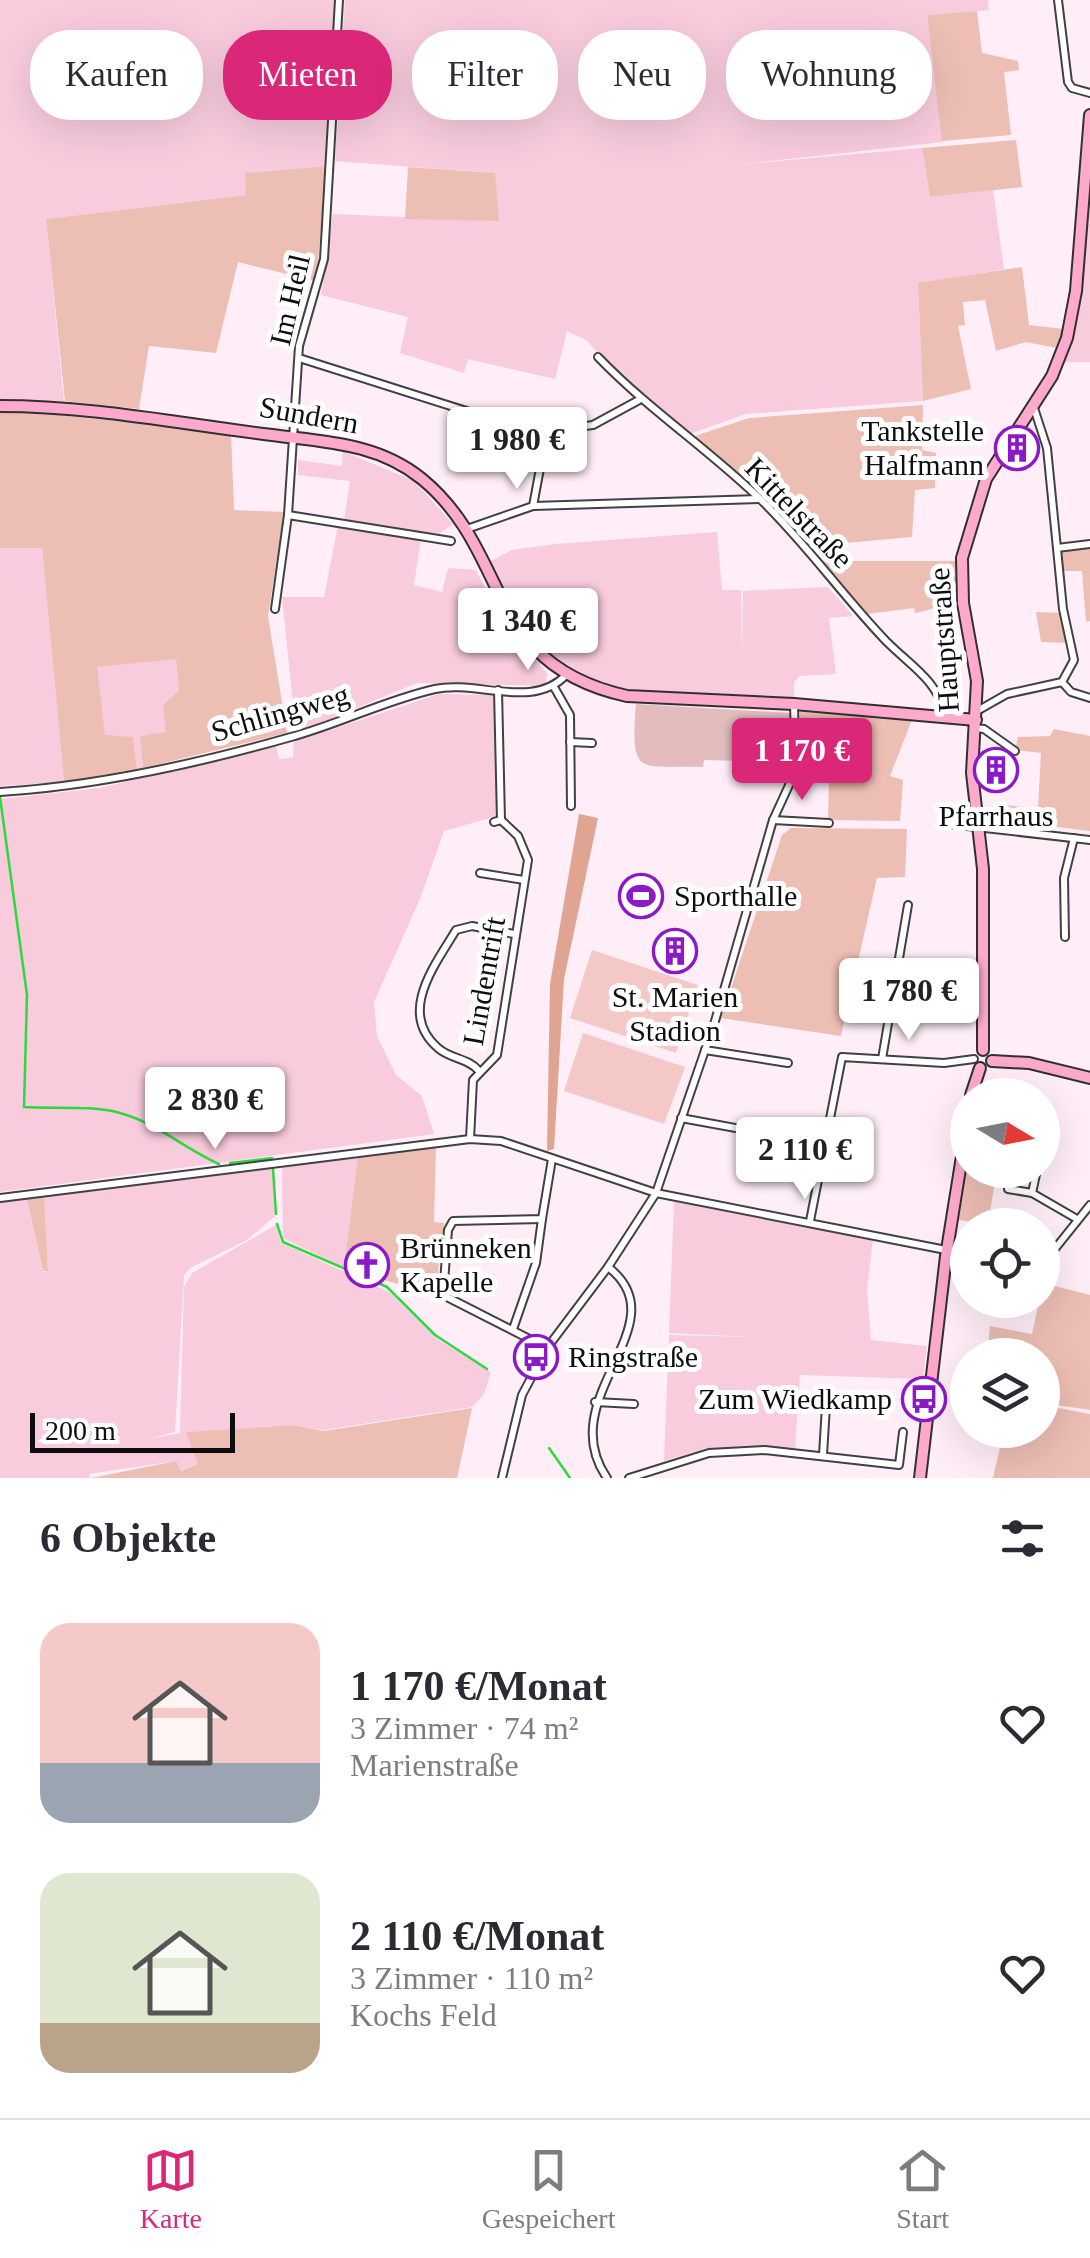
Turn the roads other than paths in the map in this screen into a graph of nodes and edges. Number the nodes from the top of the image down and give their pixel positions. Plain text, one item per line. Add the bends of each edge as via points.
1 (340, 0) edge
2 (1058, 0) edge
3 (1090, 93) edge
4 (1090, 115) edge
5 (598, 357) dead end
6 (299, 358) junction
7 (639, 400) junction
8 (1032, 404) junction
9 (0, 406) edge
10 (547, 432) junction
11 (295, 436) junction
12 (760, 499) junction
13 (533, 506) junction
14 (288, 515) junction
15 (464, 530) junction
16 (452, 540) dead end
17 (1090, 544) edge
18 (1057, 548) junction
19 (275, 608) dead end
20 (566, 675) junction
21 (1062, 682) junction
22 (554, 687) junction
23 (498, 690) junction
24 (1090, 698) edge
25 (794, 704) junction
26 (948, 716) junction
27 (976, 720) junction
28 (570, 742) junction
29 (592, 743) dead end
30 (1014, 751) dead end
31 (0, 792) edge
32 (571, 806) dead end
33 (773, 820) junction
34 (830, 823) dead end
35 (950, 824) dead end
36 (978, 824) junction
37 (1074, 838) junction
38 (1090, 840) edge
39 (480, 873) dead end
40 (524, 880) junction
41 (908, 905) dead end
42 (514, 934) junction
43 (1065, 937) dead end
44 (705, 1050) junction
45 (979, 1059) junction
46 (882, 1060) junction
47 (788, 1063) dead end
48 (478, 1070) junction
49 (975, 1078) edge
50 (1090, 1078) edge
51 (681, 1118) junction
52 (768, 1134) dead end
53 (470, 1138) junction
54 (552, 1159) junction
55 (957, 1188) edge
56 (1034, 1188) edge
57 (1008, 1189) dead end
58 (656, 1193) junction
59 (1032, 1194) junction
60 (0, 1198) edge
61 (1090, 1206) edge
62 (1076, 1219) junction
63 (542, 1220) junction
64 (810, 1221) junction
65 (1060, 1241) edge
66 (946, 1253) junction
67 (950, 1254) edge
68 (608, 1267) junction
69 (513, 1329) junction
70 (547, 1348) junction
71 (594, 1402) junction
72 (634, 1404) dead end
73 (826, 1406) dead end
74 (903, 1432) dead end
75 (823, 1455) junction
76 (502, 1478) edge
77 (607, 1478) edge
78 (628, 1478) edge
79 (920, 1478) edge

1 - 6 street, Im Heil via 324,259
2 - 3 street via 1068,82
4 - 8 main road, Hauptstraße via 1072,316 1060,356
5 - 7 street, Kittelstraße
6 - 10 street
6 - 11 street, Im Heil
7 - 10 street via 594,426
7 - 12 street, Kittelstraße
8 - 18 street via 1047,448
8 - 27 main road, Hauptstraße via 986,479 966,536 962,600 977,680
9 - 11 main road, Sundern via 110,412
10 - 13 street
11 - 14 street, Im Heil
11 - 15 main road, Sundern via 394,461 433,490
12 - 13 street
12 - 26 street, Kittelstraße via 889,644 924,671
13 - 15 street
14 - 16 street
14 - 19 street, Im Heil
15 - 20 main road, Sundern via 523,637
17 - 18 street
18 - 21 street via 1075,650
20 - 22 street
20 - 25 main road, Sundern via 627,696
21 - 24 street
21 - 27 street via 1007,694
22 - 23 street, Schlingweg
22 - 28 street via 567,703
23 - 31 street, Schlingweg via 438,688 293,737 192,761 97,783
23 - 40 street, Lindentrift via 497,821 525,847
25 - 26 main road, Sundern
25 - 33 street via 796,770
26 - 27 main road, Sundern
27 - 30 street
27 - 36 main road, Hauptstraße
28 - 29 street
28 - 32 street
33 - 34 street
33 - 44 street
35 - 36 street
36 - 37 street
36 - 45 main road, Hauptstraße
37 - 38 street
37 - 43 street via 1064,878
39 - 40 street, Lindentrift
40 - 42 street, Lindentrift
41 - 46 street
42 - 48 street, Lindentrift via 497,1055
42 - 48 street via 472,926 456,930 422,991 428,1038
44 - 47 street
44 - 51 street
45 - 46 street
45 - 49 main road, Hauptstraße
45 - 50 main road
46 - 64 street via 842,1057
48 - 53 street, Lindentrift
51 - 52 street
51 - 58 street
53 - 54 street
53 - 60 street
54 - 58 street
54 - 63 street
55 - 66 main road
56 - 59 street
57 - 59 street
58 - 64 street
58 - 68 street
59 - 62 street
61 - 62 street
62 - 65 street
63 - 69 street via 536,1263
63 - 69 street via 464,1219 448,1230 443,1295
64 - 66 street
66 - 67 street
66 - 79 main road
68 - 70 street
68 - 71 street via 632,1296 631,1320
69 - 70 street
70 - 76 street via 522,1395
71 - 72 street
71 - 77 street via 593,1438
73 - 75 street
74 - 75 street via 899,1465
75 - 78 street via 710,1453

